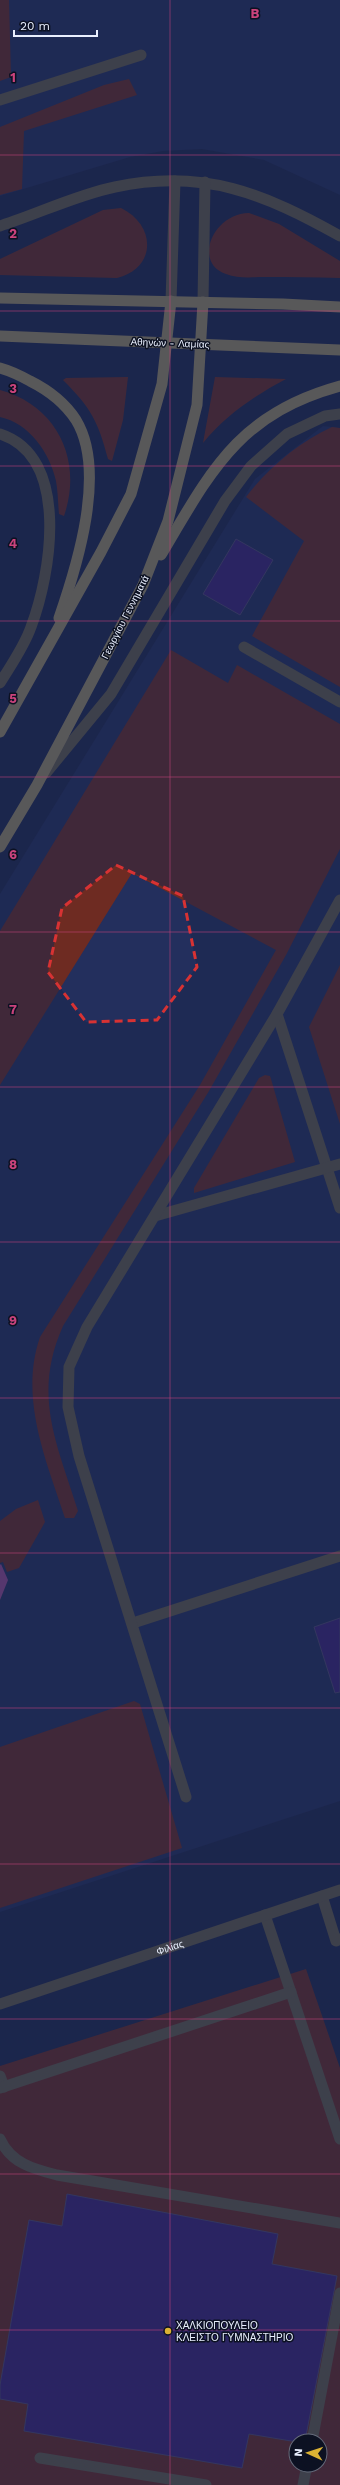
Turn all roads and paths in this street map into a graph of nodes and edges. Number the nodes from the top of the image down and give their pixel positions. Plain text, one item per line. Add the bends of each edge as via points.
1 (141, 55) dead end
2 (17, 95) junction
3 (0, 100) edge
4 (0, 107) edge
5 (175, 181) junction
6 (205, 182) junction
7 (3, 223) edge
8 (340, 236) edge
9 (0, 298) edge
10 (171, 301) junction
11 (203, 302) junction
12 (340, 307) edge
13 (0, 336) edge
14 (167, 343) junction
15 (201, 344) junction
16 (340, 350) edge
17 (0, 368) edge
18 (340, 386) edge
19 (340, 414) edge
20 (0, 434) edge
21 (143, 585) junction
22 (50, 645) junction
23 (244, 647) dead end
24 (0, 683) edge
25 (340, 702) edge
26 (0, 732) edge
27 (37, 785) junction
28 (0, 847) edge
29 (340, 900) edge
30 (277, 1014) junction
31 (340, 1164) edge
32 (327, 1168) junction
33 (340, 1208) edge
34 (155, 1216) junction
35 (340, 1556) edge
36 (133, 1623) junction
37 (186, 1797) dead end
38 (340, 1890) edge
39 (322, 1896) junction
40 (265, 1915) junction
41 (340, 1939) edge
42 (291, 1992) junction
43 (0, 2004) edge
44 (0, 2076) edge
45 (2, 2087) edge
46 (0, 2139) edge
47 (340, 2139) edge
48 (340, 2223) edge
49 (340, 2294) edge
50 (314, 2433) edge
51 (40, 2458) dead end
52 (305, 2473) edge
53 (206, 2485) edge
54 (303, 2485) edge

1 - 2 street
2 - 3 street
2 - 4 street
5 - 6 street
5 - 7 street via 114,187
5 - 10 street
6 - 8 street via 267,198
6 - 11 street
9 - 10 main road
10 - 11 main road
10 - 14 main road
11 - 12 main road
11 - 15 main road, Γεωργίου Γεννηματά
13 - 14 main road, Αθηνών - Λαμίας
14 - 15 main road, Αθηνών - Λαμίας
14 - 22 main road via 154,414 131,494
15 - 16 main road, Αθηνών - Λαμίας
15 - 21 main road, Γεωργίου Γεννηματά via 196,405 183,468 168,521
17 - 22 main road via 42,388 67,409 76,421 86,449 89,469 88,493 81,541
18 - 21 main road via 292,402 252,427 222,456
19 - 27 street via 325,416 287,434 251,466 225,501 111,694
20 - 24 street via 14,440 28,451 39,467 47,495 49,538 35,616 20,650
21 - 27 main road, Γεωργίου Γεννηματά
22 - 26 main road
23 - 25 street
27 - 28 main road, Γεωργίου Γεννηματά
29 - 30 street
30 - 32 street
30 - 34 street
31 - 32 street
32 - 33 street
32 - 34 street
34 - 36 street via 87,1327 69,1368 68,1407 80,1456
35 - 36 street
36 - 37 street
38 - 39 street, Φιλίας
39 - 40 street, Φιλίας
39 - 41 street via 336,1940
40 - 42 street
40 - 43 street, Φιλίας
42 - 45 street
42 - 47 street
44 - 45 street
46 - 48 street via 4,2148 18,2161 57,2175
49 - 50 street
51 - 53 street
52 - 54 street

